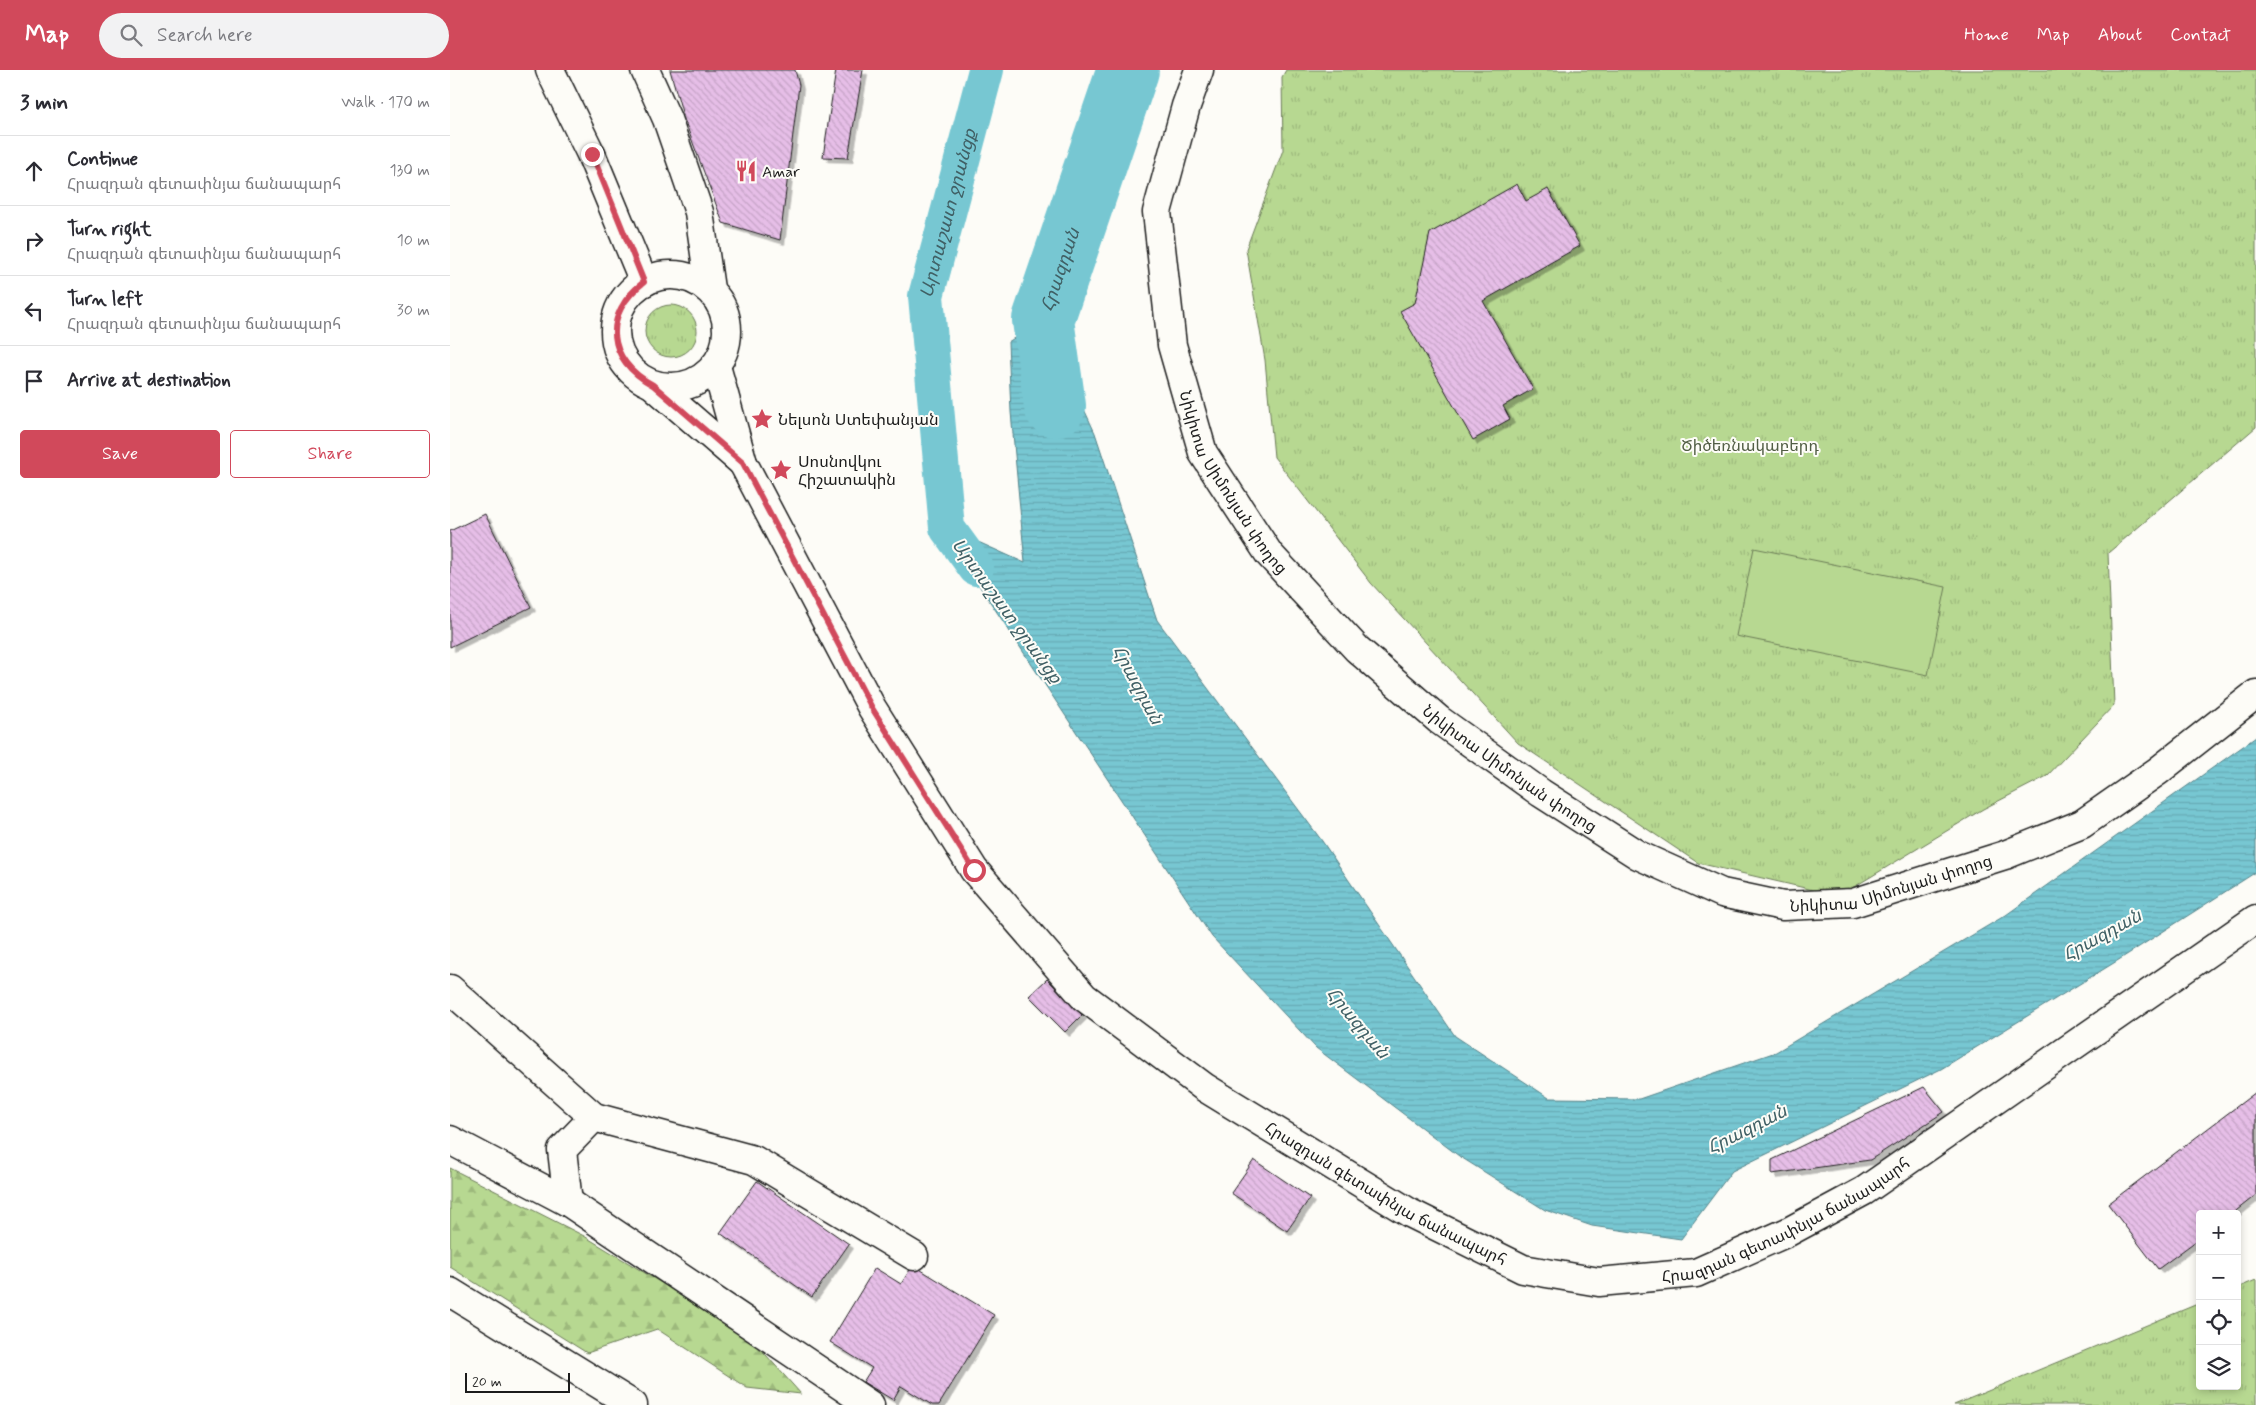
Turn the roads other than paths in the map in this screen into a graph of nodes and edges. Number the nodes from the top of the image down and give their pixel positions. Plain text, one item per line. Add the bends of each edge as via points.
1 (550, 70) edge
2 (645, 70) edge
3 (1199, 70) edge
4 (644, 282) junction
5 (710, 289) junction
6 (716, 366) junction
7 (653, 385) junction
8 (743, 463) junction
9 (2256, 694) edge
10 (2256, 919) edge
11 (450, 989) edge
12 (594, 1117) junction
13 (450, 1140) edge
14 (568, 1202) junction
15 (914, 1256) dead end
16 (450, 1292) edge
17 (632, 1405) edge
18 (870, 1405) edge

1 - 4 street via 592,154
2 - 5 street via 667,119 699,212
3 - 9 street, Նիկիտա Սիմոնյան փողոց via 1157,212 1172,345 1203,453 1269,554 1357,649 1439,720 1541,793 1638,855 1722,893 1783,906 1853,903 2006,855 2082,824
4 - 5 street, Հրազդան գետափնյա ճանապարհ via 658,276 673,275 690,278
4 - 7 street, Հրազդան գետափնյա ճանապարհ via 621,306 615,334 626,365
5 - 6 street, Հրազդան գետափնյա ճանապարհ via 726,316 728,333
6 - 7 street, Հրազդան գետափնյա ճանապարհ via 687,386
6 - 8 street, Հրազդան գետափնյա ճանապարհ
7 - 8 street, Հրազդան գետափնյա ճանապարհ
8 - 10 street, Հրազդան գետափնյա ճանապարհ via 872,708 974,870 1084,998 1204,1088 1410,1213 1523,1269 1600,1282 1696,1273 1788,1232 1864,1191
11 - 12 street
12 - 14 street via 562,1150
12 - 15 street via 754,1160
13 - 14 street
14 - 18 street
16 - 17 street

